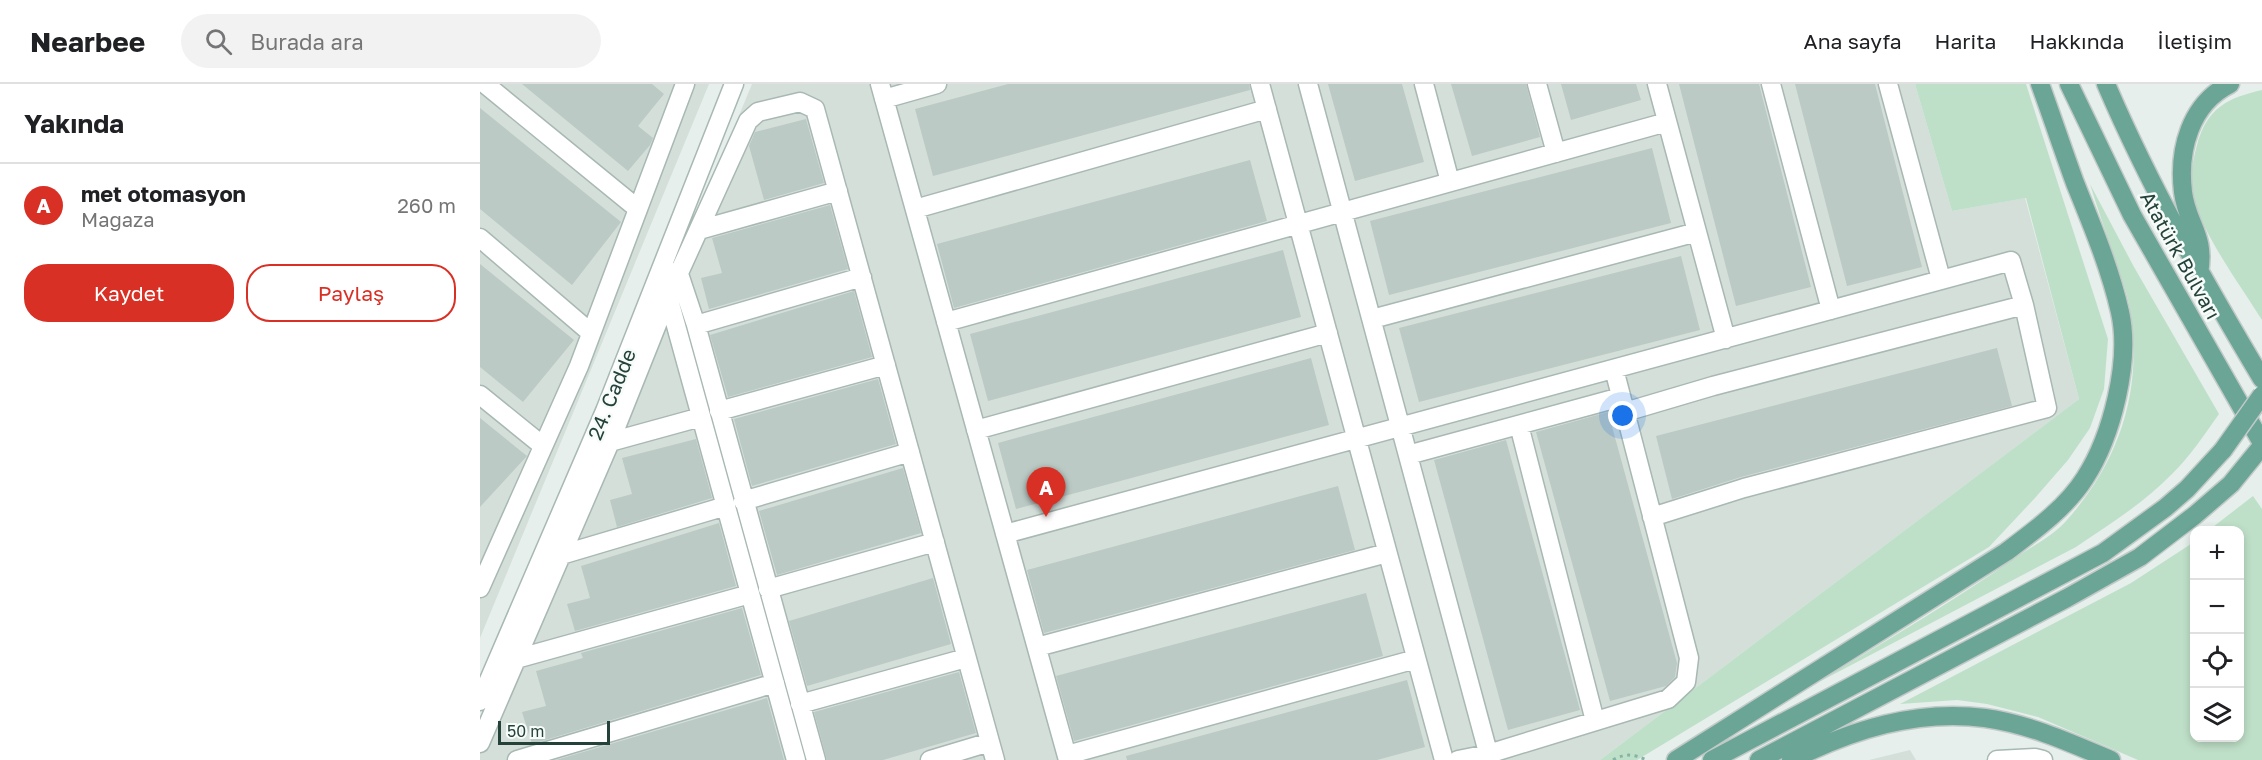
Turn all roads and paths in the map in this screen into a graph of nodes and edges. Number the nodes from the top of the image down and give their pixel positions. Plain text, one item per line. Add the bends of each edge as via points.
1 (485, 84) edge
2 (685, 84) edge
3 (734, 84) edge
4 (937, 84) edge
5 (1260, 84) edge
6 (1308, 84) edge
7 (1424, 84) edge
8 (1537, 84) edge
9 (1657, 84) edge
10 (1771, 84) edge
11 (1888, 84) edge
12 (2040, 84) edge
13 (2069, 84) edge
14 (2106, 84) edge
15 (2230, 84) edge
16 (882, 91) edge
17 (1267, 109) junction
18 (1667, 122) junction
19 (1556, 153) junction
20 (1450, 182) junction
21 (838, 191) junction
22 (915, 208) junction
23 (638, 209) junction
24 (1343, 212) junction
25 (1298, 224) junction
26 (699, 230) junction
27 (1697, 232) junction
28 (480, 238) edge
29 (660, 268) junction
30 (679, 273) junction
31 (2199, 273) junction
32 (861, 277) junction
33 (1941, 279) junction
34 (668, 297) junction
35 (2024, 305) junction
36 (1831, 310) junction
37 (1372, 319) junction
38 (946, 322) junction
39 (696, 325) junction
40 (591, 333) junction
41 (1328, 333) junction
42 (2237, 337) junction
43 (1726, 339) junction
44 (2262, 351) edge
45 (886, 365) junction
46 (1614, 369) junction
47 (2262, 380) edge
48 (480, 394) edge
49 (2262, 395) edge
50 (1623, 405) junction
51 (719, 411) junction
52 (701, 417) junction
53 (1519, 425) junction
54 (1401, 427) junction
55 (976, 430) junction
56 (1356, 439) junction
57 (610, 442) junction
58 (2262, 445) edge
59 (543, 446) junction
60 (910, 452) junction
61 (1408, 454) junction
62 (735, 503) junction
63 (1652, 517) junction
64 (1005, 534) junction
65 (934, 542) junction
66 (1387, 553) junction
67 (561, 555) junction
68 (485, 560) edge
69 (480, 588) edge
70 (759, 591) junction
71 (1037, 647) junction
72 (966, 658) junction
73 (516, 659) junction
74 (1416, 659) junction
75 (775, 683) junction
76 (480, 701) edge
77 (800, 704) junction
78 (1595, 721) junction
79 (990, 742) junction
80 (480, 743) edge
81 (1489, 757) edge
82 (1068, 758) edge
83 (517, 760) edge
84 (796, 760) edge
85 (816, 760) edge
86 (930, 760) edge
87 (995, 760) edge
88 (1444, 760) edge
89 (1458, 760) edge
90 (1612, 760) edge
91 (1646, 760) edge
92 (1676, 760) edge
93 (1712, 760) edge
94 (1759, 760) edge
95 (1791, 760) edge
96 (1997, 760) edge
97 (2043, 760) edge
98 (2111, 760) edge

1 - 23 street
2 - 23 street
3 - 29 street, 24. Cadde
4 - 16 street
5 - 17 street
6 - 24 street
7 - 20 street
8 - 19 street
9 - 18 street
10 - 36 street
11 - 33 street
12 - 92 main road via 2103,255 2120,313 2120,379 2109,429 2097,457 2065,502 2006,552
13 - 58 main road, Atatürk Bulvarı via 2132,215
14 - 31 main road, Atatürk Bulvarı via 2153,187
15 - 31 main road via 2207,100 2196,114 2184,149 2183,193 2200,242
16 - 22 street
17 - 22 street
17 - 25 street
18 - 19 street
18 - 27 street
19 - 20 street
20 - 24 street
21 - 26 street
21 - 26 street via 815,109 800,102 758,112 748,122
21 - 32 street
22 - 38 street
23 - 40 street
24 - 25 street
24 - 37 street
25 - 38 street
25 - 41 street
26 - 30 street
27 - 37 street
27 - 43 street
28 - 40 street
29 - 30 street
29 - 34 street
29 - 76 street, 24. Cadde via 605,411
30 - 34 street
30 - 39 street
31 - 42 main road, Atatürk Bulvarı
32 - 39 street
32 - 45 street
33 - 35 street via 2011,261
33 - 36 street
34 - 52 street
34 - 57 street
35 - 50 street via 1713,386
35 - 63 street via 2047,408 1744,488
36 - 43 street
37 - 54 street
38 - 55 street
39 - 51 street
40 - 59 street
41 - 55 street
41 - 56 street
42 - 44 main road
42 - 47 main road, Atatürk Bulvarı
43 - 46 street
45 - 51 street
45 - 60 street
46 - 50 street
46 - 54 street
48 - 59 street
49 - 93 main road, bridge via 2223,450 2179,495 2103,553
50 - 53 street
50 - 63 street
51 - 62 street
52 - 57 street
52 - 62 street
53 - 61 street
53 - 78 street
54 - 56 street
54 - 61 street
55 - 64 street
56 - 64 street
56 - 66 street
57 - 67 street
58 - 94 main road via 2231,484 2162,541 2115,572
59 - 68 street
60 - 62 street
60 - 65 street
61 - 81 street
62 - 67 street
62 - 70 street
63 - 78 street via 1689,658 1686,682 1668,699
64 - 71 street
65 - 70 street
65 - 72 street
66 - 71 street
66 - 74 street
67 - 73 street
68 - 69 street
70 - 73 street
70 - 75 street
70 - 77 street
71 - 82 street
72 - 77 street
72 - 79 street
73 - 80 street
74 - 82 street
74 - 88 street
75 - 83 street
75 - 84 street
77 - 85 street
78 - 81 street
79 - 86 street
79 - 87 street
81 - 89 street
90 - 91 path via 1625,755
95 - 98 main road via 1849,735 1927,716 1986,718 2019,725
96 - 97 street

